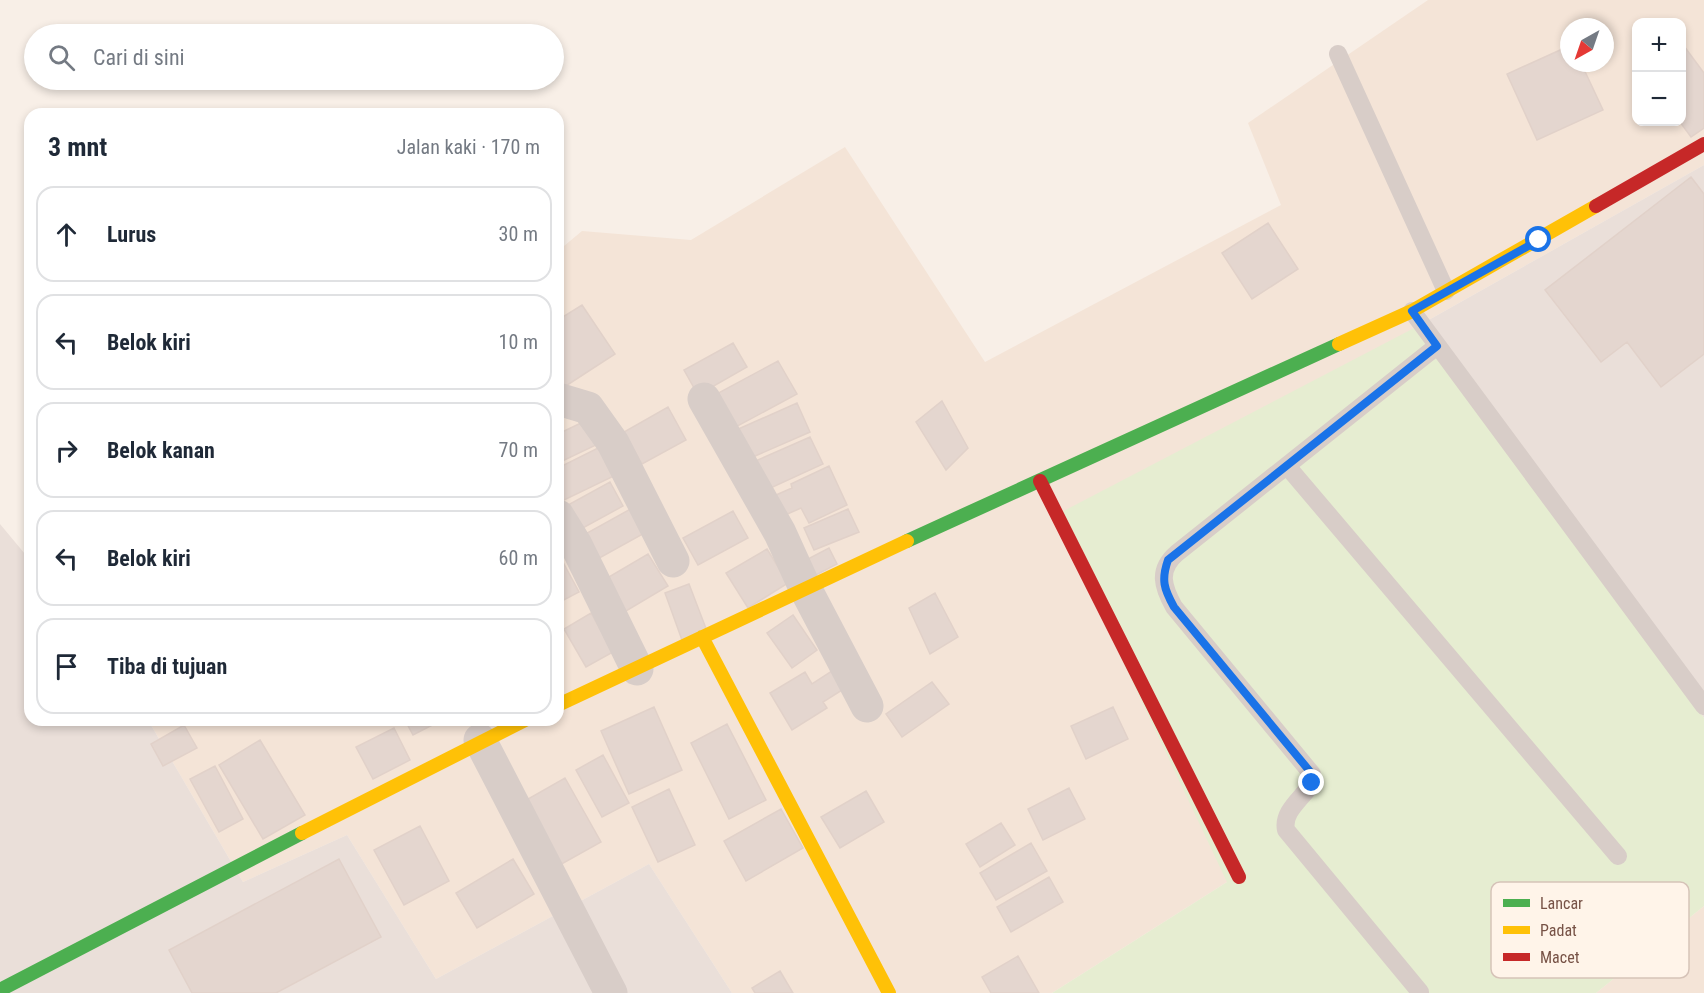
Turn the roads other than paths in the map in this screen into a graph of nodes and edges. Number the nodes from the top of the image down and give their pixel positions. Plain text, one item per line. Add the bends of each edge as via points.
1 (1338, 54) dead end
2 (1704, 144) edge
3 (1446, 291) junction
4 (1412, 311) junction
5 (1437, 346) junction
6 (704, 399) dead end
7 (564, 401) edge
8 (1287, 466) junction
9 (1040, 481) junction
10 (564, 526) edge
11 (673, 561) dead end
12 (805, 588) junction
13 (702, 637) junction
14 (637, 669) junction
15 (564, 702) edge
16 (867, 706) dead end
17 (1704, 706) edge
18 (512, 726) edge
19 (480, 741) junction
20 (1618, 856) dead end
21 (1239, 877) dead end
22 (0, 990) edge
23 (1420, 992) edge
24 (611, 993) edge
25 (889, 993) edge

1 - 3 lane
2 - 3 street
3 - 4 street
4 - 5 lane
4 - 9 street
5 - 8 lane
5 - 17 lane
6 - 12 street via 780,533
7 - 11 street via 588,408 613,443
8 - 20 lane
8 - 23 lane via 1168,560 1162,575 1163,588 1174,607 1312,774 1312,783 1287,814 1286,830
9 - 12 street
9 - 21 street
10 - 14 street
12 - 13 street
12 - 16 street
13 - 14 street
13 - 25 street
14 - 15 street
18 - 19 street
19 - 22 street
19 - 24 street

